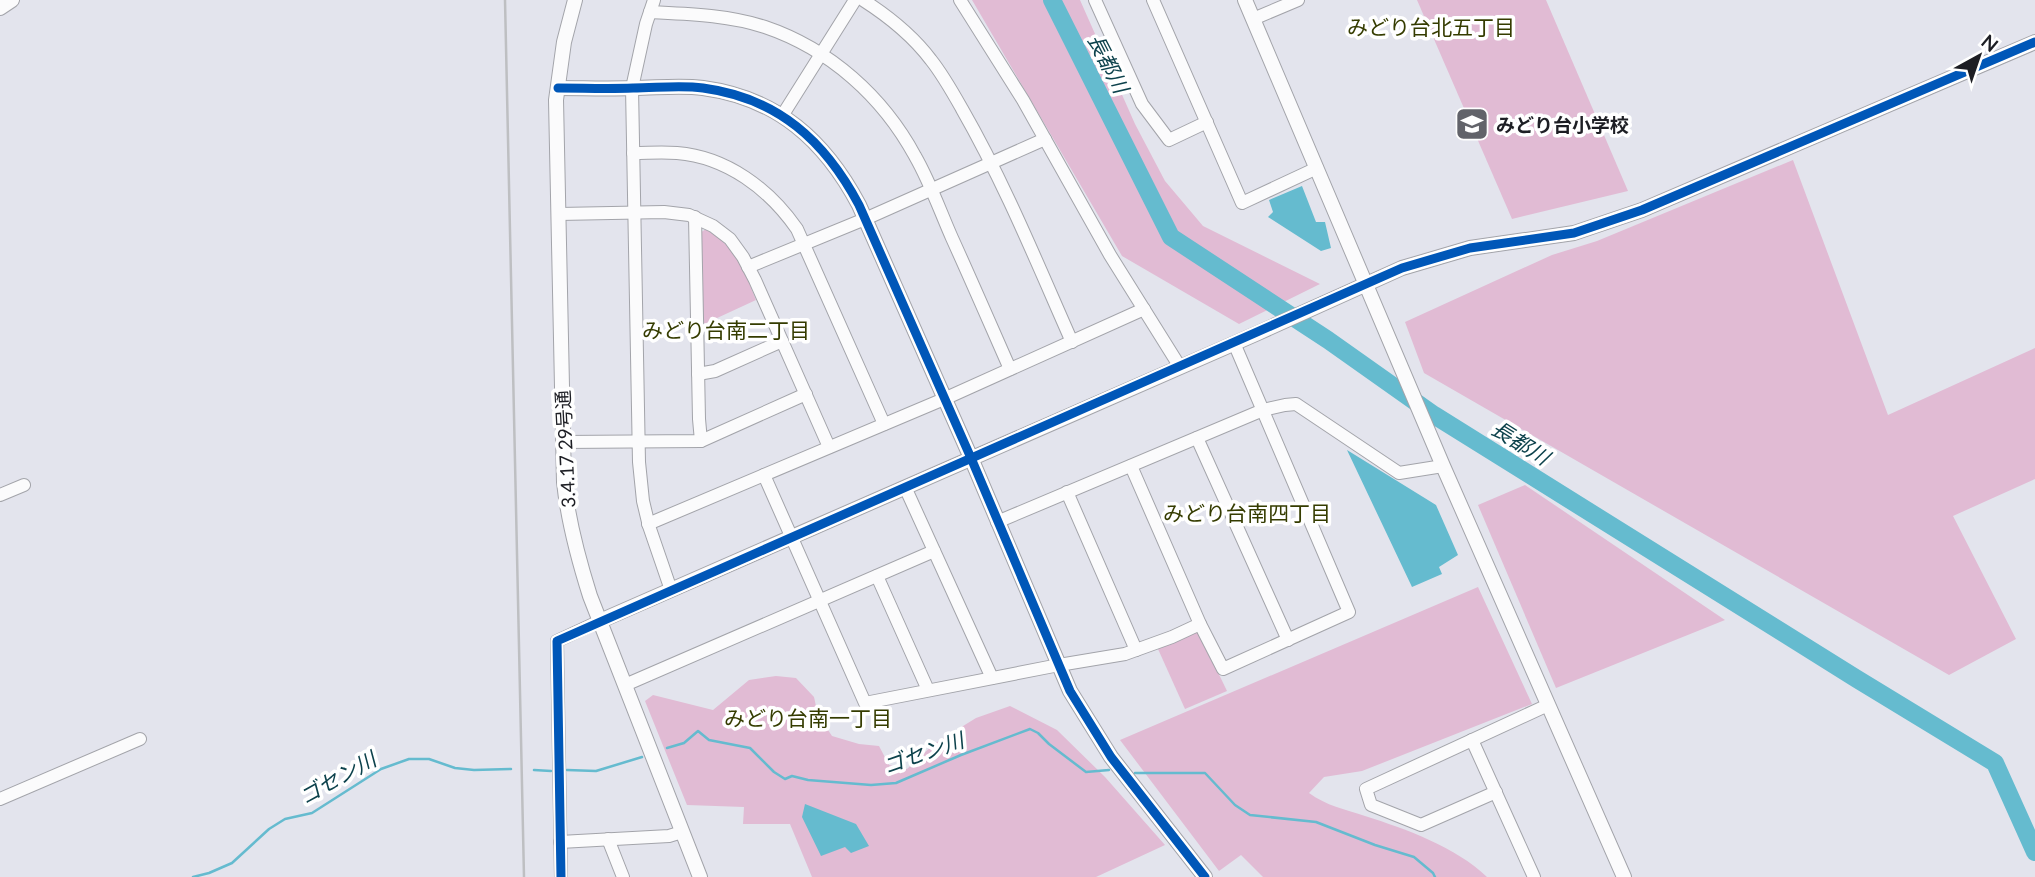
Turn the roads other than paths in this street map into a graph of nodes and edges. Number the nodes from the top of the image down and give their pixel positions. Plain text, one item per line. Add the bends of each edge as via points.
1 (12, 0) edge
2 (575, 0) edge
3 (855, 0) edge
4 (863, 0) edge
5 (960, 0) edge
6 (1095, 0) edge
7 (1153, 0) edge
8 (1245, 0) edge
9 (1298, 0) edge
10 (652, 6) edge
11 (0, 8) edge
12 (1253, 19) junction
13 (2035, 41) edge
14 (821, 53) junction
15 (558, 88) junction
16 (632, 88) junction
17 (782, 116) junction
18 (1207, 122) junction
19 (1045, 139) junction
20 (633, 153) junction
21 (992, 163) junction
22 (1317, 168) junction
23 (931, 190) junction
24 (634, 213) junction
25 (559, 214) junction
26 (695, 217) junction
27 (865, 219) junction
28 (804, 244) junction
29 (748, 267) junction
30 (1365, 283) junction
31 (1144, 309) junction
32 (782, 341) junction
33 (1072, 342) junction
34 (1234, 343) junction
35 (1180, 367) junction
36 (1010, 369) junction
37 (698, 374) junction
38 (806, 394) junction
39 (944, 399) junction
40 (1263, 410) junction
41 (884, 424) junction
42 (1197, 438) junction
43 (701, 441) junction
44 (563, 442) junction
45 (639, 442) junction
46 (830, 447) junction
47 (971, 458) junction
48 (1131, 466) junction
49 (1443, 466) junction
50 (764, 475) junction
51 (24, 485) dead end
52 (905, 487) junction
53 (1067, 492) junction
54 (0, 495) edge
55 (997, 522) junction
56 (648, 524) junction
57 (791, 537) junction
58 (934, 551) junction
59 (877, 576) junction
60 (671, 590) junction
61 (819, 601) junction
62 (600, 621) junction
63 (1200, 624) junction
64 (1287, 640) junction
65 (1136, 650) junction
66 (1059, 665) junction
67 (992, 678) junction
68 (625, 685) junction
69 (928, 690) junction
70 (1548, 705) junction
71 (140, 740) dead end
72 (1472, 740) junction
73 (1496, 792) junction
74 (0, 799) edge
75 (682, 832) junction
76 (608, 839) junction
77 (560, 842) junction
78 (561, 877) edge
79 (623, 877) edge
80 (700, 877) edge
81 (1205, 877) edge
82 (1534, 877) edge
83 (1623, 877) edge

1 - 11 street
2 - 15 street, 3.4.17 29号通
3 - 14 street
4 - 21 street via 930,59
5 - 19 street
6 - 18 street via 1142,104 1169,140
7 - 18 street
8 - 12 street
9 - 12 street
10 - 14 street via 753,24
10 - 16 street
12 - 22 street
13 - 30 street via 1642,210 1574,233 1470,248
14 - 17 street
14 - 23 street via 883,108 907,141
15 - 16 street
15 - 25 street, 3.4.17 29号通
16 - 17 street via 715,90 756,102
16 - 20 street
17 - 27 street via 828,155
18 - 22 street via 1242,203
19 - 21 street
19 - 31 street
20 - 24 street
20 - 28 street via 689,155 735,172 768,194 786,213
21 - 23 street
21 - 33 street
22 - 30 street
23 - 27 street
23 - 36 street
24 - 25 street
24 - 26 street
24 - 45 street
25 - 44 street, 3.4.17 29号通
26 - 29 street via 730,239
26 - 37 street
27 - 28 street
27 - 39 street
28 - 29 street
28 - 41 street
29 - 32 street
30 - 34 street
30 - 49 street
31 - 33 street
31 - 35 street
32 - 37 street
32 - 38 street
33 - 36 street
34 - 35 street
34 - 40 street
35 - 47 street
36 - 39 street
37 - 43 street
38 - 43 street
38 - 46 street
39 - 41 street
39 - 47 street
40 - 42 street
40 - 49 street via 1296,404 1399,473
40 - 64 street via 1349,612
41 - 46 street
42 - 48 street
42 - 64 street
43 - 45 street
44 - 45 street
44 - 62 street, 3.4.17 29号通 via 571,531
45 - 56 street
46 - 50 street
47 - 52 street
47 - 55 street
48 - 53 street
48 - 63 street
49 - 70 street
50 - 56 street
50 - 57 street
51 - 54 street
52 - 57 street
52 - 58 street
53 - 55 street
53 - 65 street
55 - 66 street
56 - 60 street
57 - 60 street
57 - 61 street
58 - 59 street
58 - 67 street
59 - 61 street
59 - 69 street
60 - 62 street
61 - 68 street
61 - 69 street via 865,703
62 - 68 street, 3.4.17 29号通
62 - 77 street via 557,641
63 - 64 street via 1223,669
63 - 65 street
65 - 66 street
66 - 67 street
66 - 81 street via 1111,757
67 - 69 street
68 - 75 street, 3.4.17 29号通
70 - 72 street
70 - 83 street
71 - 74 street
72 - 73 street
72 - 73 street via 1366,789 1371,805 1421,825
73 - 82 street
75 - 76 street
75 - 80 street, 3.4.17 29号通
76 - 77 street
76 - 79 street
77 - 78 street

